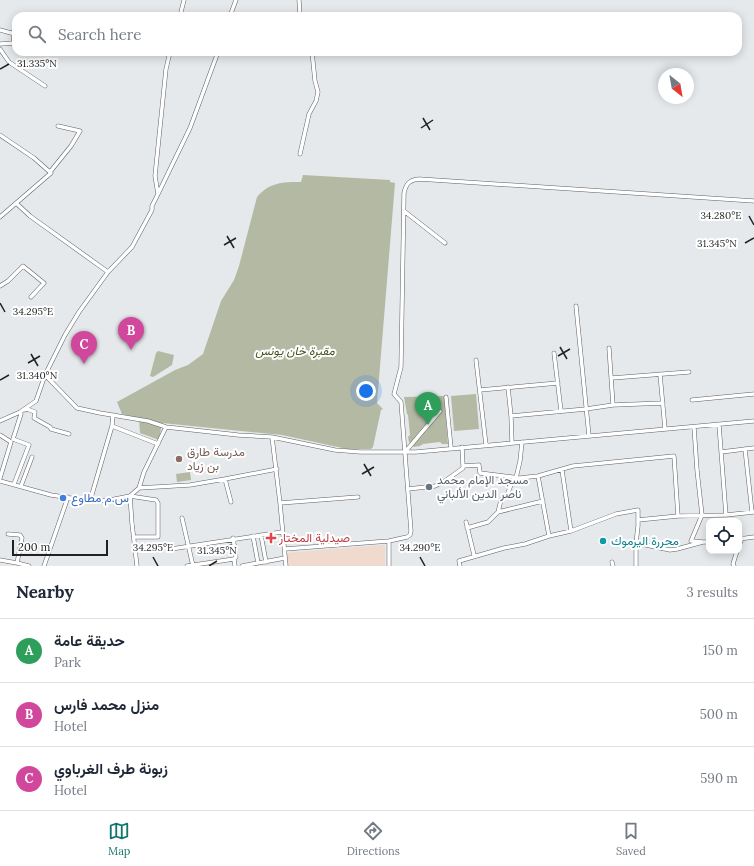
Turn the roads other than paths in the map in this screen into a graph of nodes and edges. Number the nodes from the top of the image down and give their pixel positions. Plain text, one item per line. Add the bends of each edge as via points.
1 (184, 0) edge
2 (236, 0) edge
3 (299, 0) edge
4 (181, 12) edge
5 (232, 12) edge
6 (300, 12) edge
7 (0, 30) edge
8 (12, 32) edge
9 (0, 44) edge
10 (12, 44) edge
11 (0, 49) edge
12 (169, 56) edge
13 (217, 56) edge
14 (312, 56) edge
15 (45, 86) dead end
16 (58, 126) dead end
17 (0, 135) edge
18 (300, 154) dead end
19 (50, 172) junction
20 (158, 194) junction
21 (754, 201) edge
22 (16, 203) junction
23 (404, 211) junction
24 (0, 217) edge
25 (446, 244) dead end
26 (108, 272) junction
27 (0, 286) edge
28 (31, 297) dead end
29 (576, 306) dead end
30 (609, 348) dead end
31 (554, 353) dead end
32 (476, 360) dead end
33 (689, 372) dead end
34 (45, 374) junction
35 (660, 374) junction
36 (612, 378) junction
37 (558, 383) junction
38 (508, 387) junction
39 (480, 390) junction
40 (754, 394) edge
41 (446, 397) dead end
42 (692, 400) dead end
43 (663, 403) junction
44 (613, 405) junction
45 (586, 409) junction
46 (440, 411) dead end
47 (561, 412) junction
48 (20, 413) junction
49 (113, 415) junction
50 (511, 416) junction
51 (0, 421) edge
52 (754, 421) edge
53 (719, 425) junction
54 (112, 426) junction
55 (166, 427) junction
56 (694, 427) junction
57 (666, 429) junction
58 (69, 434) dead end
59 (0, 435) edge
60 (589, 436) junction
61 (272, 438) junction
62 (522, 442) junction
63 (512, 443) junction
64 (158, 444) junction
65 (486, 445) junction
66 (462, 447) junction
67 (451, 448) junction
68 (754, 448) edge
69 (745, 449) junction
70 (405, 452) junction
71 (721, 452) junction
72 (32, 457) dead end
73 (463, 466) junction
74 (277, 469) junction
75 (562, 470) junction
76 (748, 474) junction
77 (754, 474) edge
78 (538, 476) junction
79 (0, 478) edge
80 (516, 478) junction
81 (225, 479) junction
82 (0, 481) edge
83 (14, 484) junction
84 (21, 486) junction
85 (139, 488) junction
86 (408, 489) junction
87 (130, 496) junction
88 (68, 497) junction
89 (358, 497) dead end
90 (90, 500) junction
91 (543, 501) junction
92 (231, 502) dead end
93 (280, 503) junction
94 (498, 512) junction
95 (753, 512) edge
96 (702, 515) junction
97 (726, 515) junction
98 (678, 516) junction
99 (182, 518) dead end
100 (638, 520) junction
101 (466, 522) dead end
102 (468, 528) junction
103 (571, 531) junction
104 (282, 532) junction
105 (8, 534) dead end
106 (262, 534) junction
107 (252, 536) junction
108 (550, 536) junction
109 (134, 537) junction
110 (754, 537) edge
111 (233, 538) junction
112 (742, 538) edge
113 (389, 541) junction
114 (636, 542) junction
115 (703, 542) joint
116 (190, 546) junction
117 (234, 546) junction
118 (171, 549) dead end
119 (264, 549) junction
120 (284, 549) junction
121 (256, 550) junction
122 (206, 551) dead end
123 (736, 554) edge
124 (474, 555) junction
125 (285, 558) junction
126 (234, 559) junction
127 (0, 560) edge
128 (6, 561) junction
129 (17, 562) junction
130 (266, 562) junction
131 (258, 563) junction
132 (4, 566) edge
133 (29, 566) edge
134 (44, 566) edge
135 (137, 566) edge
136 (187, 566) edge
137 (193, 566) edge
138 (235, 566) edge
139 (242, 566) edge
140 (286, 566) edge
141 (389, 566) edge
142 (460, 566) edge
143 (636, 566) edge
144 (734, 566) edge

1 - 4 street
2 - 5 street
3 - 6 street
7 - 8 street
9 - 10 street
11 - 15 street via 9,62
12 - 20 street via 155,176
13 - 20 street via 190,128
14 - 18 street via 318,92 309,114
16 - 19 street via 80,131
17 - 19 street
19 - 22 street
20 - 26 street via 132,247
21 - 23 street via 419,179 407,184
22 - 24 street
22 - 26 street
23 - 25 street
23 - 70 street via 401,367 394,394 401,402
26 - 34 street via 67,332
27 - 28 street via 23,266 44,283
29 - 45 street
30 - 36 street
31 - 37 street
32 - 39 street
33 - 35 street
34 - 48 street via 36,401
34 - 49 street via 77,408
35 - 36 street
35 - 43 street
36 - 44 street
37 - 38 street
37 - 47 street
38 - 39 street
38 - 50 street
39 - 65 street
40 - 42 street
41 - 67 street
43 - 44 street
43 - 57 street
44 - 45 street
45 - 47 street
45 - 60 street
46 - 70 street
47 - 50 street
48 - 51 street
48 - 58 street via 27,409 31,410 35,412 34,418 51,429
48 - 83 street via 13,439 30,445
49 - 54 street
49 - 55 street
50 - 63 street
52 - 53 street
53 - 56 street
53 - 71 street
54 - 64 street
54 - 90 street
55 - 61 street
55 - 64 street
56 - 57 street
56 - 96 street
57 - 60 street
59 - 79 street via 11,442
60 - 62 street
61 - 70 street via 335,450
61 - 74 street
62 - 63 street
62 - 80 street
63 - 65 street
64 - 85 street
65 - 66 street
66 - 67 street
66 - 73 street
67 - 70 street
68 - 69 street
69 - 71 street
69 - 76 street
70 - 86 street
71 - 97 street
72 - 84 street
73 - 80 street via 479,466 480,473
73 - 86 street via 435,486
74 - 81 street
74 - 93 street
75 - 78 street
75 - 98 street via 674,456
75 - 103 street
76 - 77 street
76 - 95 street
78 - 80 street
78 - 91 street
80 - 94 street via 512,480 507,495 501,500
81 - 85 street via 190,485
81 - 92 street
82 - 83 street
83 - 84 street
84 - 88 street
85 - 87 street
86 - 113 street via 410,535
87 - 90 street
87 - 109 street
87 - 109 street via 156,500 158,503 158,537
88 - 90 street
88 - 134 street
89 - 93 street
91 - 94 street
91 - 108 street
93 - 104 street
94 - 102 street via 488,522
95 - 97 street
96 - 97 street
96 - 98 street
96 - 115 street via 691,541
98 - 100 street
99 - 116 street
100 - 103 street via 638,510 628,511
100 - 114 street
101 - 102 street
102 - 124 street
103 - 108 street
104 - 106 street
104 - 120 street
105 - 129 street via 20,535 22,538
106 - 107 street
106 - 119 street
107 - 111 street
107 - 121 street
108 - 124 street
109 - 135 street
110 - 112 street
111 - 116 street
111 - 117 street
113 - 120 street
113 - 141 street
114 - 115 street via 677,550
114 - 143 street
116 - 118 street
116 - 137 street
117 - 122 street
117 - 126 street
119 - 121 street
119 - 130 street
120 - 125 street
121 - 131 street
123 - 144 street
124 - 142 street via 459,561
125 - 130 street
125 - 140 street
126 - 137 street
126 - 138 street
127 - 128 street
128 - 129 street
128 - 132 street
129 - 133 street
130 - 131 street
131 - 139 street
136 - 137 street

